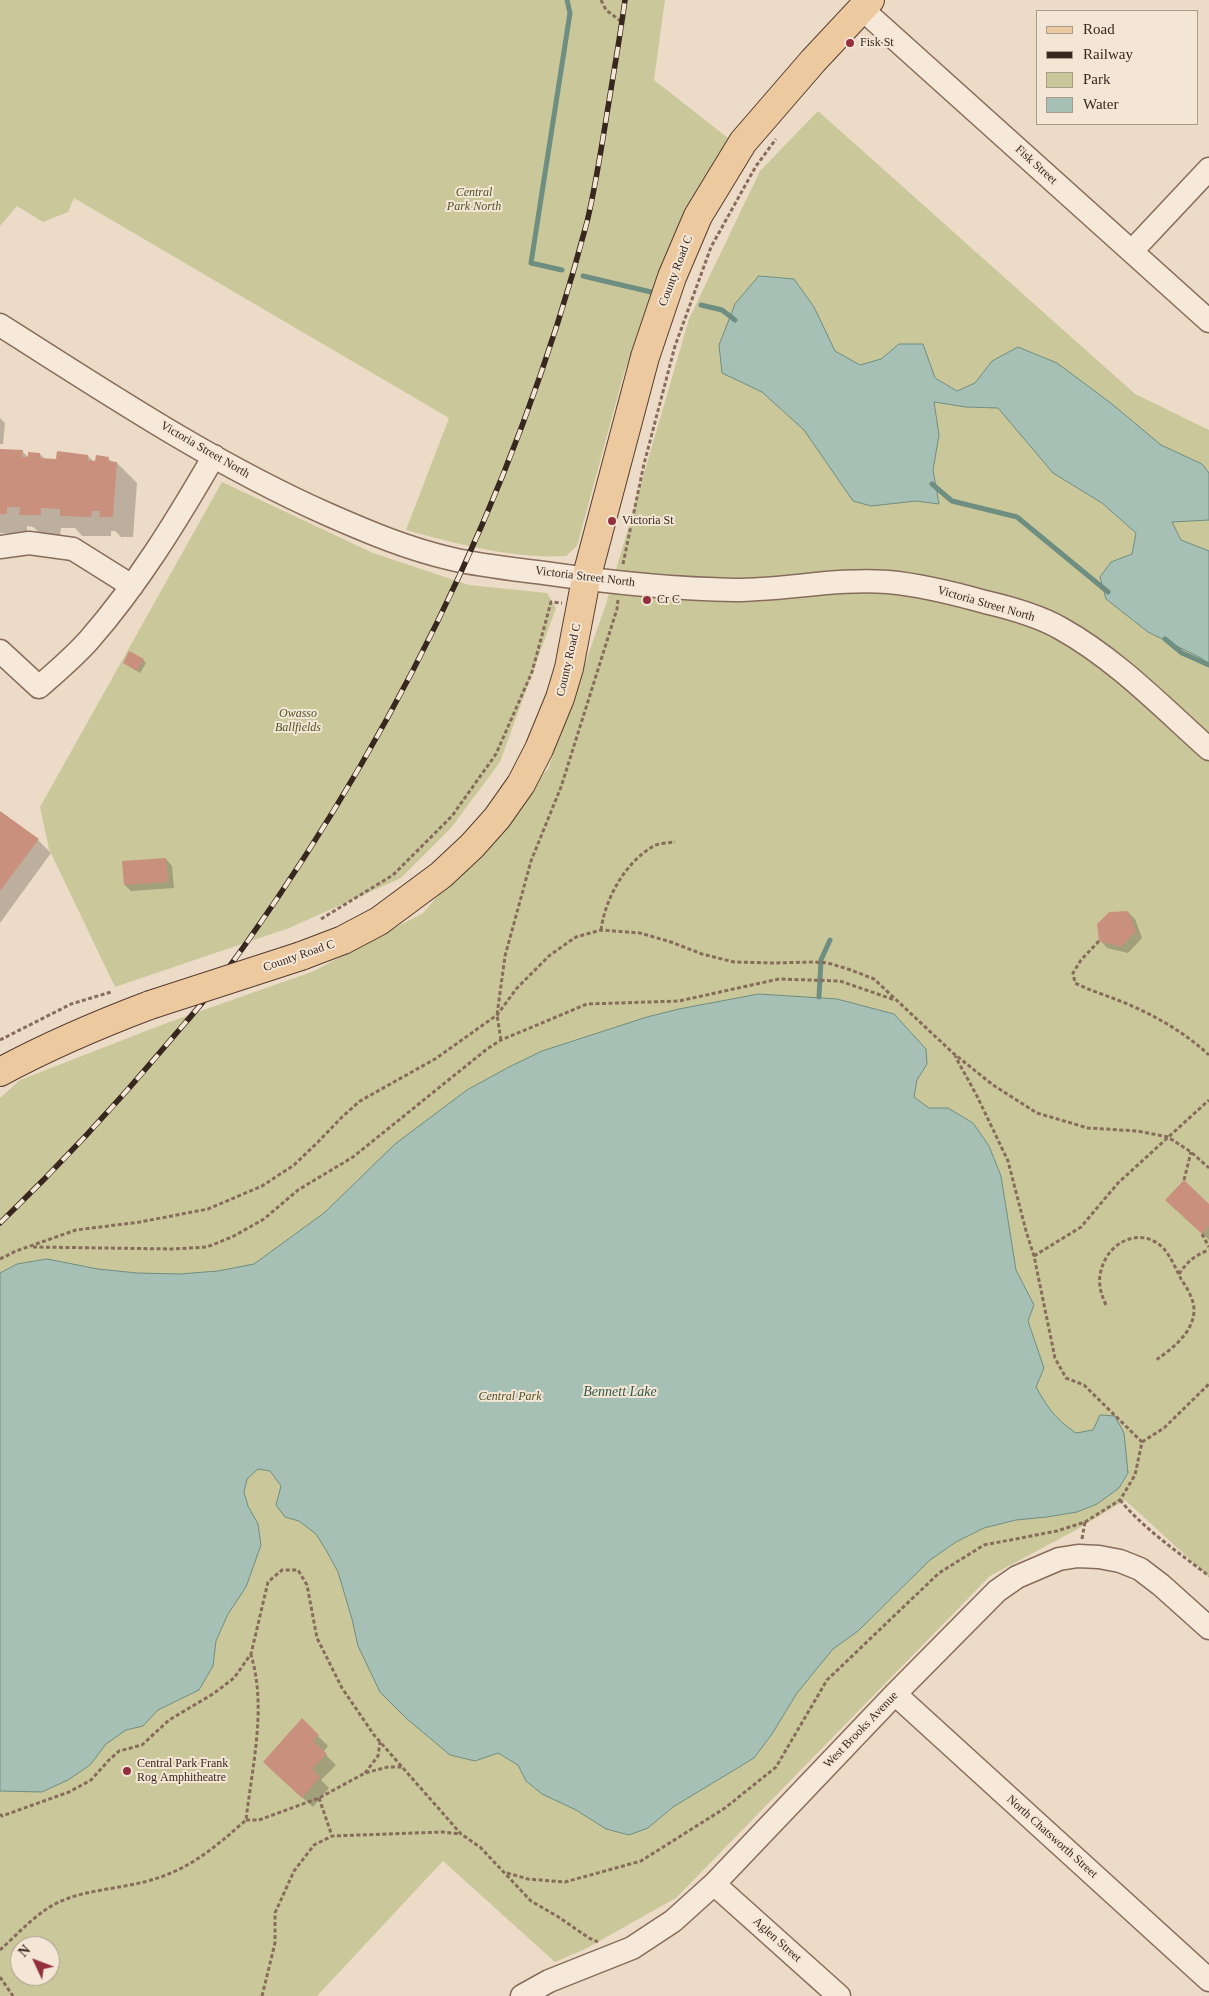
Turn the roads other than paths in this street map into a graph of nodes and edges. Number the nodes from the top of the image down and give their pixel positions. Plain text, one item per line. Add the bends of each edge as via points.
1 (866, 4) edge
2 (1209, 169) edge
3 (1132, 251) junction
4 (1209, 321) edge
5 (0, 324) edge
6 (214, 456) junction
7 (0, 547) edge
8 (586, 579) junction
9 (132, 586) junction
10 (0, 651) edge
11 (1209, 749) edge
12 (0, 1072) edge
13 (1209, 1628) edge
14 (895, 1694) junction
15 (714, 1884) junction
16 (1209, 1980) edge
17 (522, 1996) edge
18 (839, 1996) edge

1 - 3 street, Fisk Street
1 - 8 main road, County Road C via 743,142 698,216 672,278 645,357
2 - 3 street
3 - 4 street, Fisk Street
5 - 6 street, Victoria Street North
6 - 8 street, Victoria Street North via 284,495 411,548 467,562
6 - 9 street via 170,532
7 - 9 street via 30,543 72,549
8 - 11 street, Victoria Street North via 690,589 739,590 819,583 887,582 936,589 1025,612 1059,627 1097,652
8 - 12 main road, County Road C, bridge via 570,668 539,750 498,818 441,875 379,921 344,940 91,1027
9 - 10 street via 89,640 39,687
13 - 14 street, West Brooks Avenue via 1140,1569 1099,1556 1060,1559 1017,1577 997,1591
14 - 15 street, West Brooks Avenue
14 - 16 street, North Chatsworth Street
15 - 17 street, West Brooks Avenue via 651,1938 549,1980
15 - 18 street, Aglen Street

